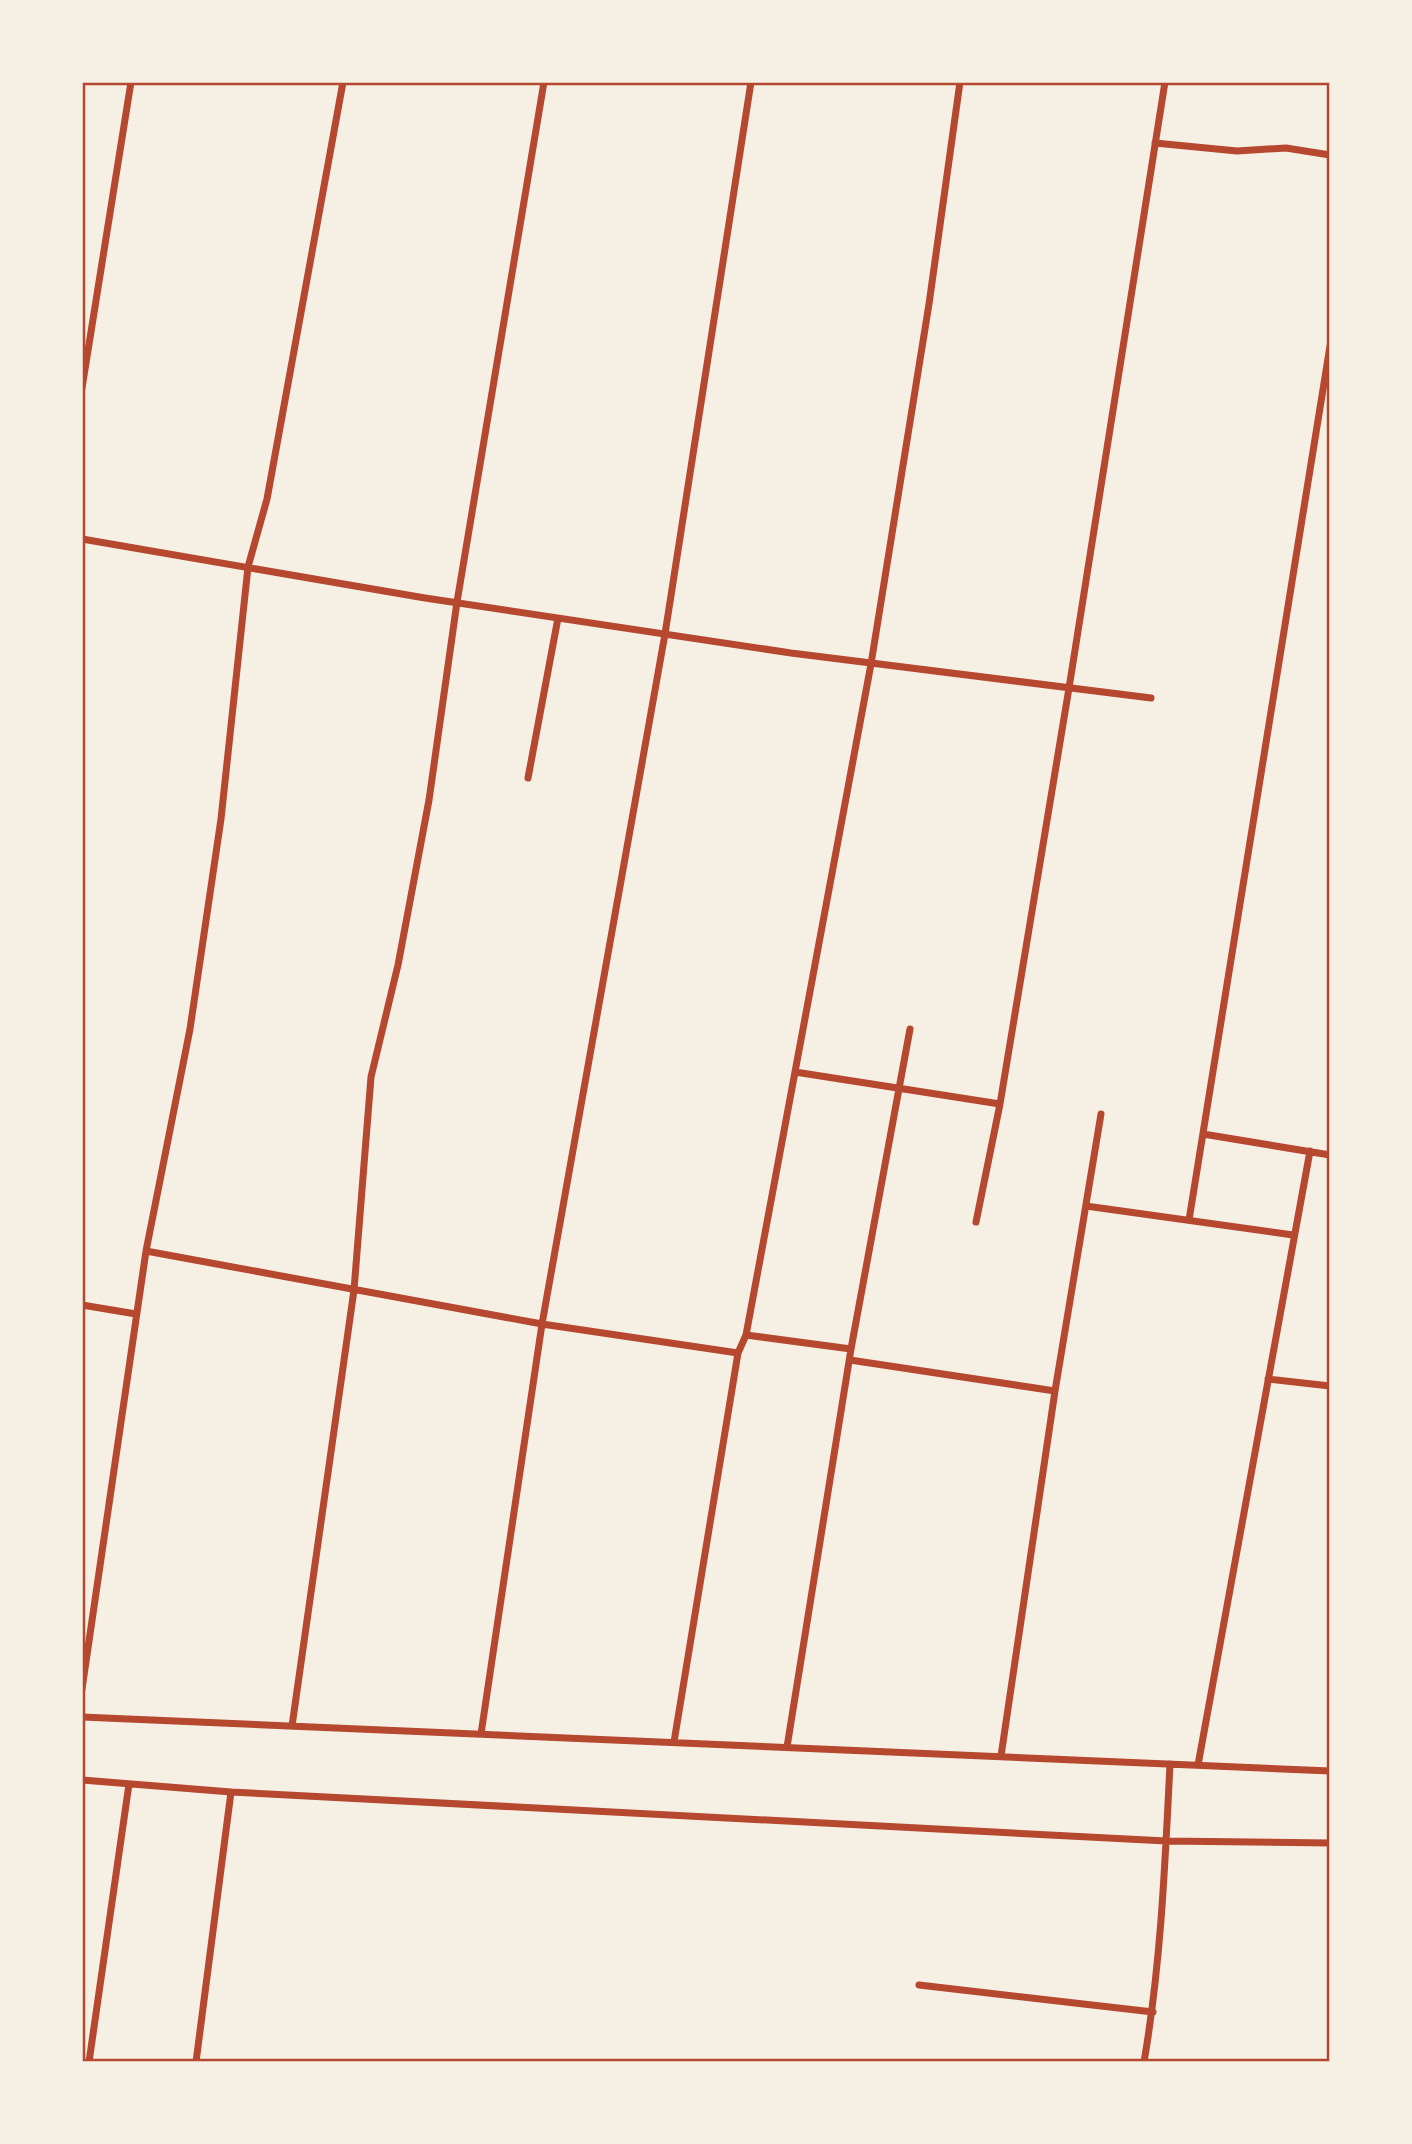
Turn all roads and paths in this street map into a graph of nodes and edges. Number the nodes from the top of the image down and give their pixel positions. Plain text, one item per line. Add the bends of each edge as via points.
1 (131, 82) edge
2 (343, 82) edge
3 (544, 82) edge
4 (751, 82) edge
5 (960, 82) edge
6 (1165, 82) edge
7 (1155, 143) junction
8 (1330, 155) edge
9 (1330, 346) edge
10 (82, 388) edge
11 (82, 539) edge
12 (248, 568) junction
13 (457, 602) junction
14 (558, 618) junction
15 (665, 634) junction
16 (870, 664) junction
17 (1069, 688) junction
18 (1151, 698) dead end
19 (528, 778) dead end
20 (910, 1029) dead end
21 (795, 1072) junction
22 (899, 1087) junction
23 (1000, 1104) junction
24 (1101, 1114) dead end
25 (1203, 1134) junction
26 (1310, 1151) junction
27 (1330, 1155) edge
28 (1086, 1206) junction
29 (1189, 1220) junction
30 (976, 1222) dead end
31 (1293, 1234) junction
32 (146, 1251) junction
33 (354, 1290) junction
34 (82, 1306) edge
35 (136, 1314) junction
36 (542, 1324) junction
37 (746, 1335) junction
38 (851, 1349) junction
39 (738, 1353) junction
40 (850, 1360) junction
41 (1268, 1379) junction
42 (1330, 1387) edge
43 (1055, 1391) junction
44 (82, 1689) edge
45 (82, 1717) edge
46 (292, 1726) junction
47 (481, 1734) junction
48 (674, 1742) junction
49 (787, 1747) junction
50 (1001, 1756) junction
51 (1170, 1764) junction
52 (1198, 1765) junction
53 (1330, 1771) edge
54 (82, 1780) edge
55 (129, 1784) junction
56 (231, 1792) junction
57 (1166, 1841) junction
58 (1330, 1843) edge
59 (919, 1985) dead end
60 (1153, 2012) junction
61 (89, 2062) edge
62 (196, 2062) edge
63 (1144, 2062) edge

1 - 10 street
2 - 12 street via 269,486
3 - 13 street
4 - 15 street
5 - 16 street
6 - 7 street
7 - 8 street via 1237,152 1286,148
7 - 17 street
9 - 25 street
11 - 12 street
12 - 13 street
12 - 32 street via 221,819 194,1002
13 - 14 street
13 - 33 street via 427,814 371,1077
14 - 15 street
14 - 19 street
15 - 16 street
15 - 36 street
16 - 17 street
16 - 21 street
17 - 18 street
17 - 23 street
20 - 22 street
21 - 22 street
21 - 37 street
22 - 23 street
22 - 38 street
23 - 30 street
24 - 28 street
25 - 26 street
25 - 29 street
26 - 27 street
26 - 31 street
28 - 29 street
28 - 43 street
29 - 31 street
31 - 41 street
32 - 33 street
32 - 35 street
33 - 36 street
33 - 46 street
34 - 35 street
35 - 44 street
36 - 39 street
36 - 47 street
37 - 38 street
37 - 39 street
38 - 40 street
39 - 48 street
40 - 43 street
40 - 49 street
41 - 42 street
41 - 52 street
43 - 50 street
45 - 46 street
46 - 47 street
47 - 48 street
48 - 49 street
49 - 50 street
50 - 51 street
51 - 52 street
51 - 57 street
52 - 53 street
54 - 55 street
55 - 56 street
55 - 61 street
56 - 57 street
56 - 62 street
57 - 58 street
57 - 60 street
59 - 60 street
60 - 63 street

